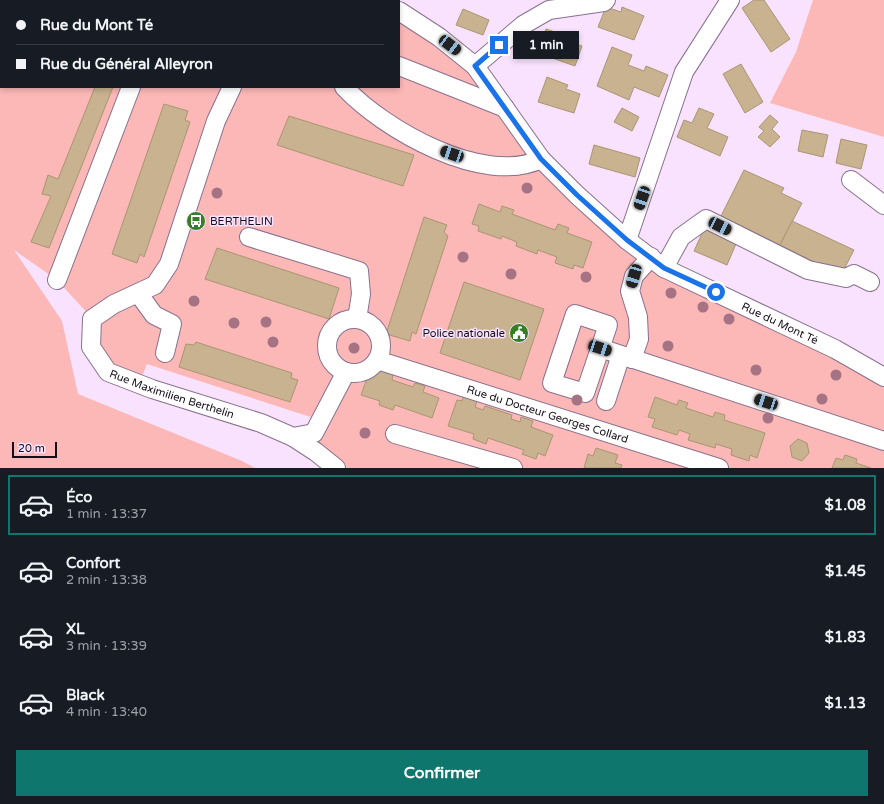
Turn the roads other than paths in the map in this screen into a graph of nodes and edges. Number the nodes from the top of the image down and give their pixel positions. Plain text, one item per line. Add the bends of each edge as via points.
1 (606, 0) edge
2 (730, 0) edge
3 (400, 12) edge
4 (400, 66) edge
5 (475, 66) junction
6 (131, 88) edge
7 (232, 88) edge
8 (345, 88) edge
9 (505, 108) junction
10 (541, 159) junction
11 (851, 180) dead end
12 (884, 206) edge
13 (249, 237) dead end
14 (627, 240) junction
15 (657, 262) junction
16 (57, 280) dead end
17 (870, 282) dead end
18 (138, 293) junction
19 (357, 319) junction
20 (600, 348) dead end
21 (165, 354) dead end
22 (627, 357) junction
23 (377, 360) junction
24 (346, 372) junction
25 (884, 377) edge
26 (606, 401) dead end
27 (395, 434) dead end
28 (293, 437) junction
29 (884, 440) edge
30 (336, 468) edge
31 (513, 468) edge
32 (719, 468) edge

1 - 5 street via 549,10 523,25
2 - 14 street via 684,72
3 - 5 street, Rue du Mont Té via 439,37
4 - 9 street
5 - 9 street, Rue du Mont Té
6 - 16 street
7 - 18 street, Rue Maximilien Berthelin via 216,121 169,264 155,285
8 - 10 street via 385,122 426,146 478,163 519,165
9 - 10 street, Rue du Mont Té
10 - 14 street, Rue du Mont Té
11 - 12 street
13 - 19 street via 360,271 361,294
14 - 15 street, Rue du Mont Té
15 - 17 street via 681,238 706,219 808,270 846,278 854,274
15 - 22 street via 634,276 630,290 638,317 639,339
15 - 25 street, Rue du Mont Té via 836,349
18 - 21 street via 154,315 172,324
18 - 28 street, Rue Maximilien Berthelin via 114,304 92,319 91,346 108,372 152,389 261,423
19 - 23 street via 373,327 378,334 381,342
19 - 24 street via 339,323 328,337 326,345 332,362
20 - 22 street
22 - 26 street
22 - 29 street
23 - 24 street via 372,367 364,371
23 - 32 street, Rue du Docteur Georges Collard
24 - 28 street via 314,433
27 - 31 street
28 - 30 street

